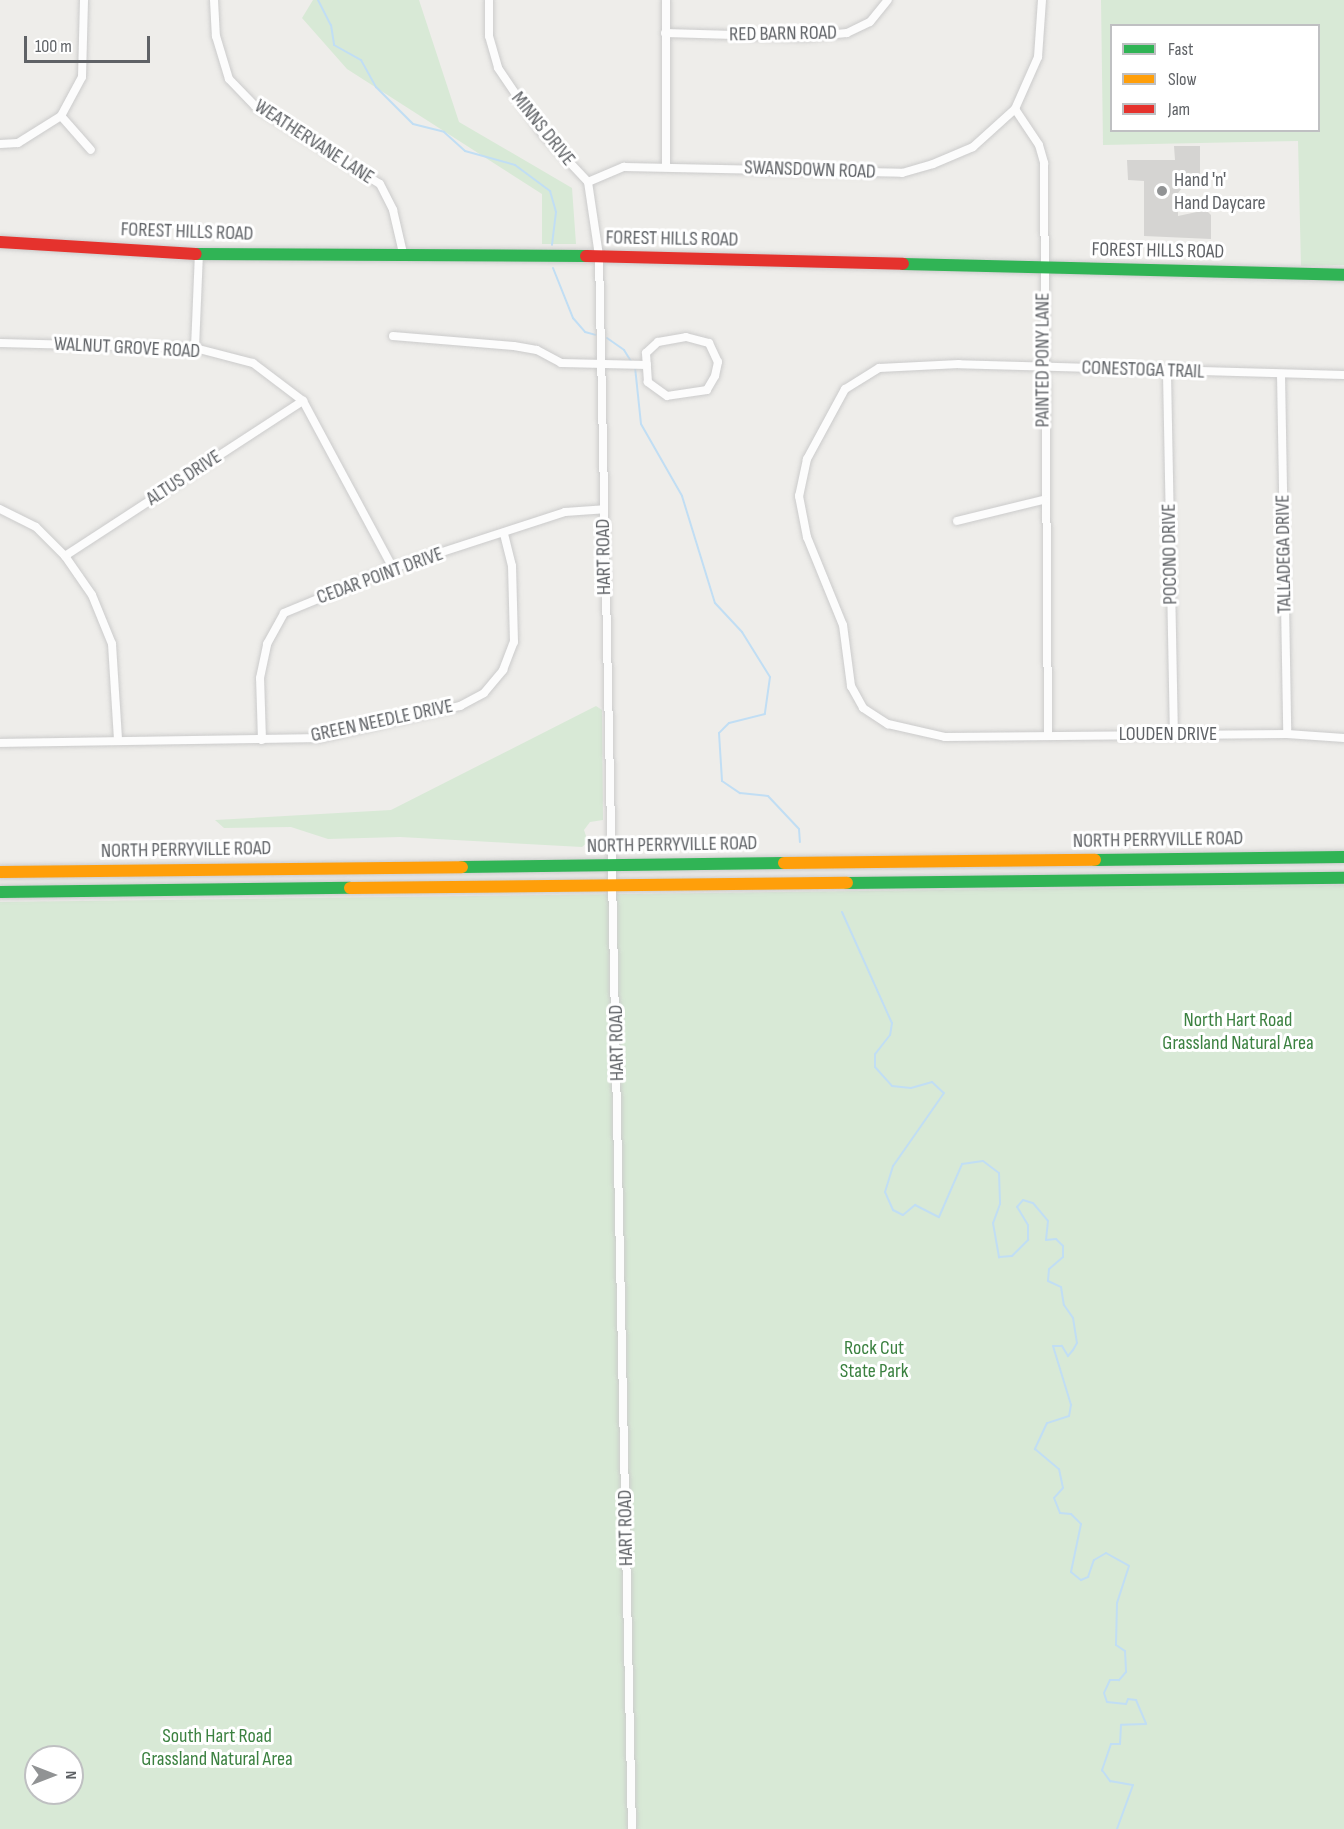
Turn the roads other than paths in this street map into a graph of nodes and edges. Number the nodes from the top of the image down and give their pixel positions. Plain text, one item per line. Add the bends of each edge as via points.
1 (84, 0) edge
2 (214, 0) edge
3 (489, 0) edge
4 (666, 0) edge
5 (888, 0) edge
6 (1042, 0) edge
7 (665, 33) junction
8 (1015, 109) junction
9 (61, 116) junction
10 (0, 144) edge
11 (91, 150) dead end
12 (666, 166) junction
13 (588, 182) junction
14 (0, 242) edge
15 (403, 253) junction
16 (199, 254) junction
17 (599, 256) junction
18 (1043, 267) junction
19 (1344, 275) edge
20 (393, 336) dead end
21 (0, 343) edge
22 (195, 348) junction
23 (604, 365) junction
24 (647, 365) junction
25 (1043, 366) junction
26 (1167, 373) junction
27 (1281, 374) junction
28 (1344, 375) edge
29 (303, 400) junction
30 (1043, 500) junction
31 (604, 508) junction
32 (0, 509) edge
33 (957, 521) dead end
34 (504, 533) junction
35 (65, 556) junction
36 (393, 568) junction
37 (1047, 734) junction
38 (1287, 734) junction
39 (1174, 735) junction
40 (991, 737) joint
41 (1344, 738) edge
42 (118, 740) junction
43 (262, 740) junction
44 (0, 743) edge
45 (1344, 857) edge
46 (613, 866) junction
47 (0, 872) edge
48 (1344, 878) edge
49 (614, 884) junction
50 (0, 892) edge
51 (632, 1829) edge

1 - 9 street via 82,77
2 - 15 street, WEATHERVANE LANE via 216,36 230,78 255,106 380,184 393,210
3 - 13 street, MINNS DRIVE via 489,36 498,68 542,133
4 - 7 street
5 - 7 street, RED BARN ROAD via 870,22 847,33 804,37
6 - 8 street via 1038,57
7 - 12 street
8 - 12 street, SWANSDOWN ROAD via 973,147 902,172
8 - 18 street, PAINTED PONY LANE via 1039,145 1044,163
9 - 10 street via 18,143
9 - 11 street
12 - 13 street, SWANSDOWN ROAD via 624,167
13 - 17 street, MINNS DRIVE
14 - 16 main road, FOREST HILLS ROAD
15 - 16 main road, FOREST HILLS ROAD
15 - 17 main road, FOREST HILLS ROAD
16 - 22 street
17 - 18 main road, FOREST HILLS ROAD
17 - 23 street, HART ROAD
18 - 19 main road, FOREST HILLS ROAD
18 - 25 street, PAINTED PONY LANE
20 - 23 street via 514,346 537,350 561,363
21 - 22 street, WALNUT GROVE ROAD
22 - 29 street, WALNUT GROVE ROAD via 252,363
23 - 24 street
23 - 31 street, HART ROAD
24 - 24 street via 646,353 658,342 686,337 709,343 718,362 707,390 689,396 667,396 648,381
25 - 26 street, CONESTOGA TRAIL
25 - 30 street, PAINTED PONY LANE
25 - 40 street, CONESTOGA TRAIL via 879,368 845,389 800,480 802,515 840,614 850,686 863,708 911,733
26 - 27 street, CONESTOGA TRAIL
26 - 39 street, POCONO DRIVE
27 - 28 street, CONESTOGA TRAIL
27 - 38 street, TALLADEGA DRIVE
29 - 35 street, ALTUS DRIVE
29 - 36 street, WALNUT GROVE ROAD
30 - 33 street
30 - 37 street, PAINTED PONY LANE
31 - 34 street, CEDAR POINT DRIVE via 565,512
31 - 46 street, HART ROAD
32 - 35 street via 36,527
34 - 36 street, CEDAR POINT DRIVE
34 - 43 street, GREEN NEEDLE DRIVE via 512,566 514,642 503,670 484,693 460,706 319,738
35 - 42 street via 92,595 112,644
36 - 43 street, CEDAR POINT DRIVE via 284,613 267,644 260,678
37 - 39 street, LOUDEN DRIVE
37 - 40 street, LOUDEN DRIVE
38 - 39 street, LOUDEN DRIVE
38 - 41 street, LOUDEN DRIVE
42 - 43 street, GREEN NEEDLE DRIVE
42 - 44 street, GREEN NEEDLE DRIVE
45 - 46 main road, NORTH PERRYVILLE ROAD
46 - 47 main road, NORTH PERRYVILLE ROAD
46 - 49 street, HART ROAD
48 - 49 main road, NORTH PERRYVILLE ROAD
49 - 50 main road, NORTH PERRYVILLE ROAD
49 - 51 street, HART ROAD

